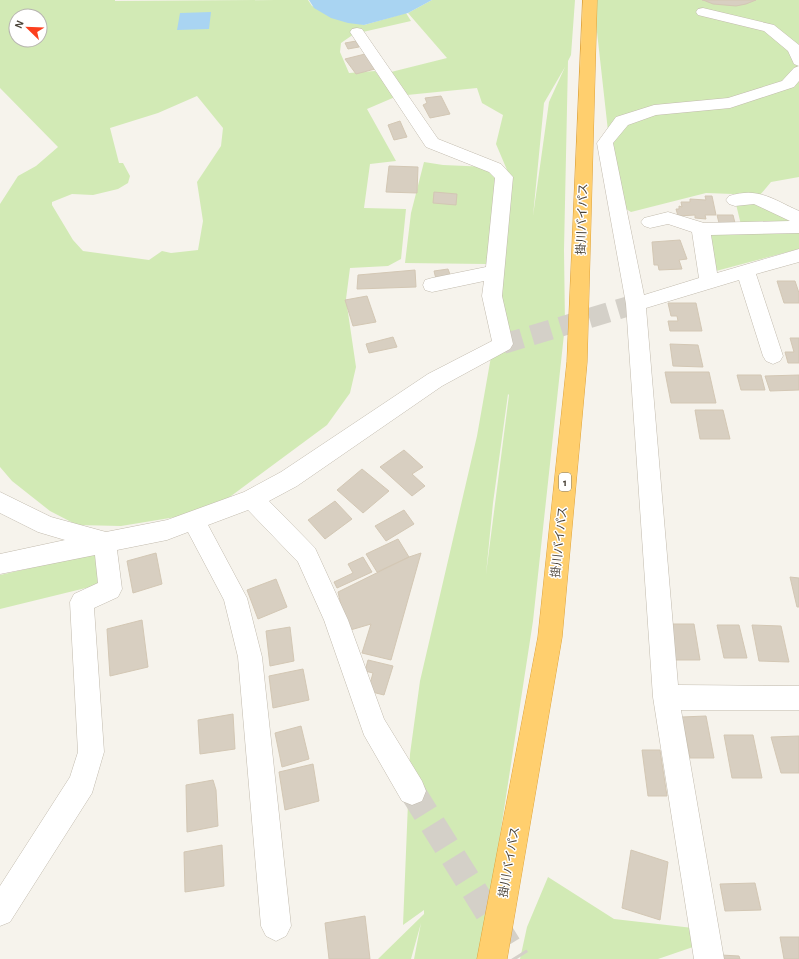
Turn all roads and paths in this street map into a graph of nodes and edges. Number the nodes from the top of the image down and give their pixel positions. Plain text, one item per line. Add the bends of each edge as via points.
1 (590, 0) edge
2 (703, 12) dead end
3 (357, 32) dead end
4 (799, 61) edge
5 (799, 71) edge
6 (734, 200) dead end
7 (799, 218) edge
8 (650, 222) dead end
9 (799, 227) edge
10 (704, 229) junction
11 (799, 255) edge
12 (746, 271) junction
13 (494, 272) junction
14 (710, 282) junction
15 (432, 285) dead end
16 (636, 304) junction
17 (773, 356) dead end
18 (252, 499) junction
19 (0, 502) edge
20 (194, 520) junction
21 (105, 542) junction
22 (0, 564) edge
23 (666, 697) junction
24 (799, 698) edge
25 (412, 791) tunnel mouth
26 (0, 912) edge
27 (276, 926) dead end
28 (492, 959) edge
29 (709, 959) edge

1 - 28 highway, 掛川バイパス / 1 via 577,362 550,637
2 - 4 street via 769,28 795,49
3 - 13 street via 432,143 495,168 504,177
5 - 16 street via 788,84 730,103 654,110 622,121 604,143
6 - 7 street via 756,198
8 - 10 street via 668,218
9 - 10 street
10 - 14 street via 701,232
11 - 12 street
12 - 14 street
12 - 17 street
13 - 15 street
13 - 18 street via 492,296 503,344 435,380 289,479
14 - 16 street
16 - 23 street
18 - 20 street
18 - 25 street via 307,555 336,620 373,726
19 - 21 street via 46,525
20 - 21 street via 167,530
20 - 27 street via 235,598 250,656
21 - 22 street
21 - 26 street via 110,589 82,602 91,752 82,783
23 - 24 street
23 - 29 street

